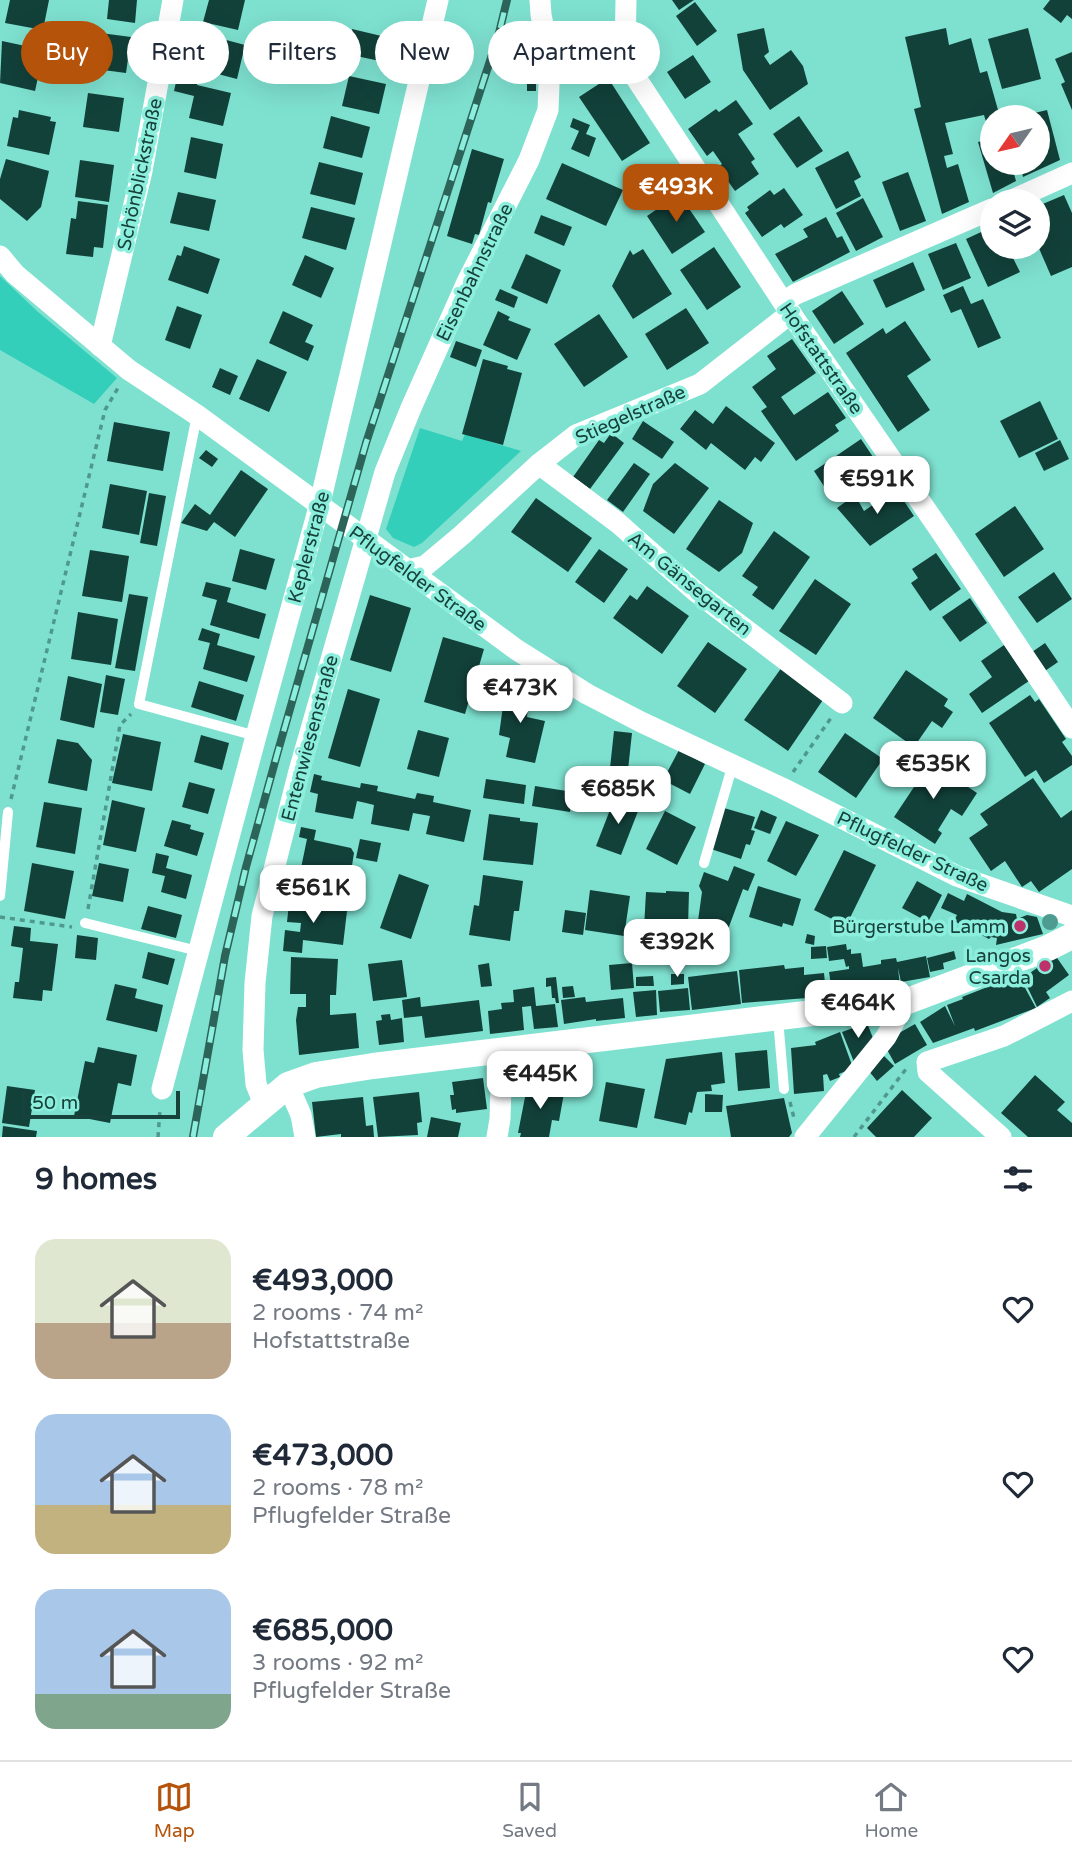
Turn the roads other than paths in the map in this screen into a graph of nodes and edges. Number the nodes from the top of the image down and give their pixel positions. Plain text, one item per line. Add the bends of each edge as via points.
1 (173, 0) edge
2 (438, 0) edge
3 (540, 0) edge
4 (626, 0) edge
5 (544, 21) edge
6 (626, 21) edge
7 (550, 84) edge
8 (640, 84) edge
9 (1072, 173) edge
10 (1037, 189) edge
11 (980, 214) edge
12 (0, 256) edge
13 (787, 308) junction
14 (100, 346) junction
15 (197, 415) junction
16 (539, 464) junction
17 (319, 507) junction
18 (365, 540) junction
19 (407, 570) junction
20 (842, 703) road end
21 (1072, 728) edge
22 (256, 736) junction
23 (733, 764) junction
24 (8, 812) road end
25 (704, 863) dead end
26 (0, 896) edge
27 (1072, 916) edge
28 (81, 925) road end
29 (1072, 936) edge
30 (198, 951) junction
31 (1072, 1001) edge
32 (905, 1002) junction
33 (778, 1018) junction
34 (502, 1052) junction
35 (288, 1085) junction
36 (162, 1089) road end
37 (784, 1089) road end
38 (264, 1104) junction
39 (800, 1130) edge
40 (226, 1137) edge
41 (305, 1137) edge
42 (497, 1137) edge
43 (1001, 1137) edge

1 - 14 street, Schönblickstraße via 142,171
2 - 17 street, Keplerstraße
3 - 5 street, Eisenbahnstraße
4 - 6 street, Hofstattstraße
7 - 18 street, Eisenbahnstraße via 548,110 528,160 411,408
8 - 13 street, Hofstattstraße
9 - 10 street
11 - 13 street, Stiegelstraße via 796,294
12 - 14 street, Pflugfelder Straße
13 - 16 street, Stiegelstraße via 700,384 576,435
13 - 21 street, Hofstattstraße
14 - 15 street, Pflugfelder Straße
15 - 17 street, Pflugfelder Straße
15 - 22 lane via 139,704
16 - 19 street, Stiegelstraße via 425,566
16 - 20 street, Am Gänsegarten
17 - 18 street, Pflugfelder Straße
17 - 22 street, Keplerstraße
18 - 19 street, Pflugfelder Straße
18 - 38 street, Entenwiesenstraße via 262,916 253,1050 256,1084
19 - 23 street, Pflugfelder Straße via 587,694
22 - 30 street, Keplerstraße
23 - 25 lane
23 - 27 street, Pflugfelder Straße via 957,876
24 - 26 lane
28 - 30 lane
29 - 32 street
30 - 36 street, Keplerstraße
31 - 43 street via 1004,1036 927,1062 928,1072
32 - 33 street
32 - 39 street via 886,1037
33 - 34 street
33 - 37 lane
34 - 35 street via 316,1075
34 - 42 street
35 - 38 street
35 - 41 street
38 - 40 street

